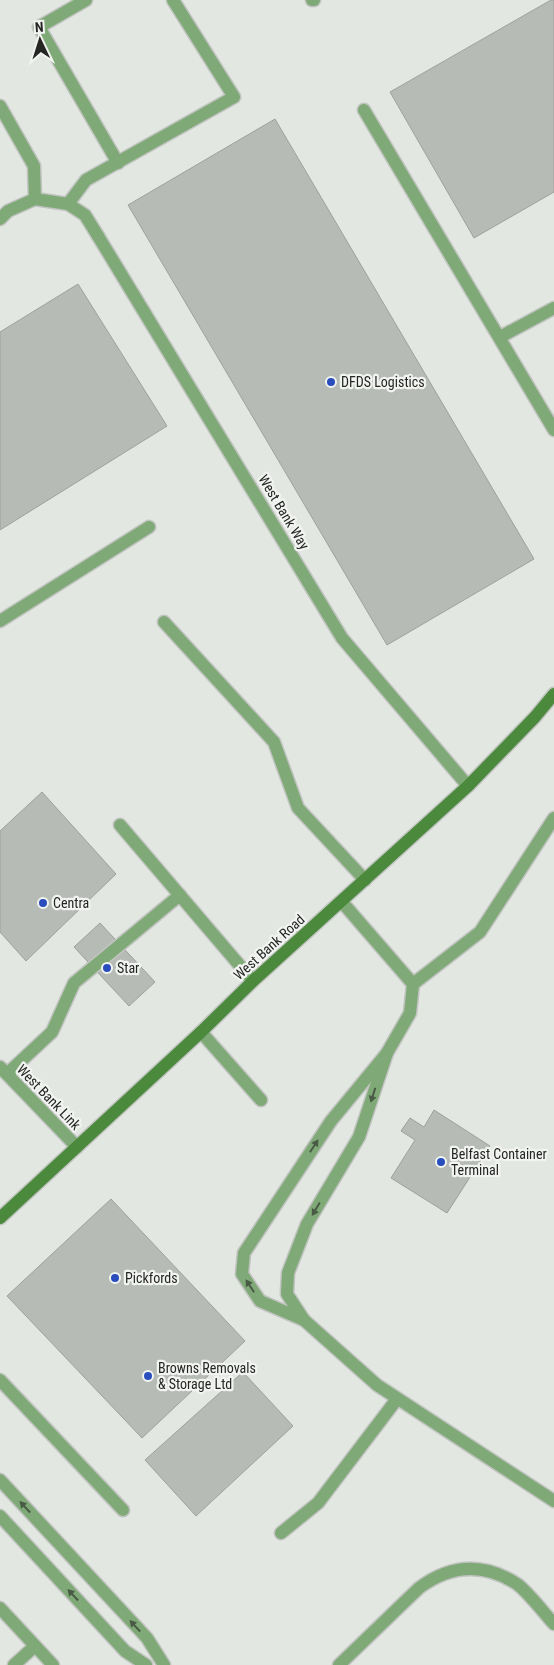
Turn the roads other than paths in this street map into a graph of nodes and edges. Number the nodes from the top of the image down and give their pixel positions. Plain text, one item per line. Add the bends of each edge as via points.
1 (86, 0) edge
2 (174, 0) edge
3 (0, 106) edge
4 (364, 110) dead end
5 (118, 163) junction
6 (35, 199) junction
7 (68, 204) junction
8 (0, 219) edge
9 (554, 308) edge
10 (500, 337) junction
11 (554, 430) edge
12 (149, 527) dead end
13 (0, 621) edge
14 (164, 622) dead end
15 (554, 694) edge
16 (468, 786) junction
17 (554, 818) edge
18 (120, 825) dead end
19 (365, 880) junction
20 (180, 895) junction
21 (342, 902) junction
22 (253, 981) junction
23 (413, 984) junction
24 (201, 1032) junction
25 (387, 1053) junction
26 (3, 1070) edge
27 (262, 1100) dead end
28 (77, 1147) junction
29 (0, 1218) edge
30 (304, 1320) junction
31 (0, 1380) edge
32 (397, 1398) junction
33 (0, 1480) edge
34 (554, 1501) edge
35 (123, 1510) dead end
36 (0, 1516) edge
37 (281, 1533) dead end
38 (0, 1608) edge
39 (554, 1624) edge
40 (36, 1646) junction
41 (14, 1665) edge
42 (53, 1665) edge
43 (146, 1665) edge
44 (164, 1665) edge
45 (339, 1665) edge

1 - 5 street via 39,27
2 - 5 street via 234,97
3 - 6 street via 34,166
4 - 10 street
5 - 7 street via 86,180
6 - 7 street
6 - 8 street via 8,211
7 - 16 street, West Bank Way via 85,216 98,236 342,638
9 - 10 street
10 - 11 street
12 - 13 street
14 - 19 street via 274,742 298,808
15 - 16 street, West Bank Road
16 - 19 street, West Bank Road
17 - 23 street via 480,932
18 - 20 street
19 - 21 street, West Bank Road
20 - 22 street
20 - 26 street via 74,983 52,1032
21 - 22 street, West Bank Road
21 - 23 street
22 - 24 street, West Bank Road
23 - 25 street via 410,1013
24 - 27 street
24 - 28 street, West Bank Road
25 -> 30 street via 359,1137 307,1224 288,1273 286,1294
30 -> 25 street via 260,1301 242,1274 244,1253 331,1121
26 - 28 street, West Bank Link
28 - 29 street, West Bank Road
30 - 32 street via 378,1386
31 - 35 street
32 - 34 street
32 - 37 street via 318,1503
44 -> 33 street via 147,1638
43 -> 36 street via 125,1651
38 - 40 street
39 - 45 street via 518,1584 484,1569 460,1569 433,1578 419,1588
40 - 41 street
40 - 42 street

